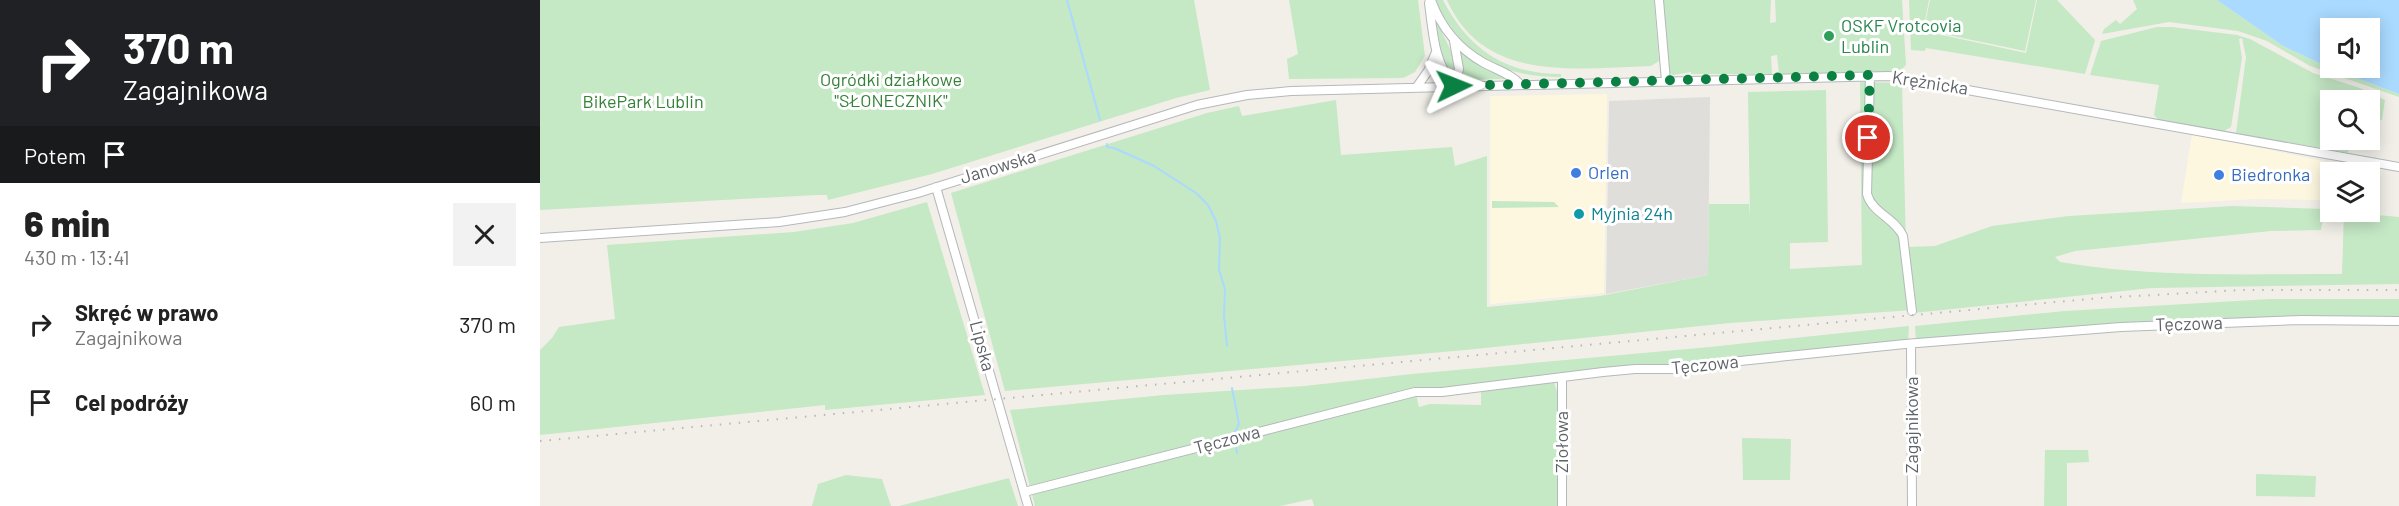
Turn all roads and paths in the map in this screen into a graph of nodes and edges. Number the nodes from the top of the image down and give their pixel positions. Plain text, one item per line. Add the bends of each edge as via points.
1 (1430, 0) edge
2 (1659, 0) edge
3 (1454, 40) junction
4 (1436, 52) junction
5 (1870, 75) junction
6 (1666, 81) junction
7 (1520, 84) junction
8 (1454, 86) junction
9 (1416, 87) junction
10 (2399, 167) edge
11 (936, 187) junction
12 (540, 238) edge
13 (1912, 311) dead end
14 (2399, 321) edge
15 (1911, 344) junction
16 (1562, 377) junction
17 (1024, 492) junction
18 (1028, 506) edge
19 (1562, 506) edge
20 (1912, 506) edge

1 - 3 street
1 - 4 street
2 - 6 street
3 - 7 street via 1471,55
3 - 8 street via 1459,69
4 - 8 street
4 - 9 street
5 - 6 street, Krężnicka
5 - 10 street, Krężnicka via 1912,79
5 - 13 street via 1867,194 1869,202 1900,228
6 - 7 street, Krężnicka
7 - 8 street, Krężnicka
8 - 9 street, Janowska
9 - 11 street, Janowska via 1280,92 1217,100
11 - 12 street, Janowska via 871,206 791,221
11 - 17 street, Lipska
14 - 15 street, Tęczowa via 2146,325
15 - 16 street, Tęczowa via 1704,369 1635,369
15 - 20 street, Zagajnikowa
16 - 17 street, Tęczowa via 1415,392
16 - 19 street, Ziołowa
17 - 18 street, Lipska

